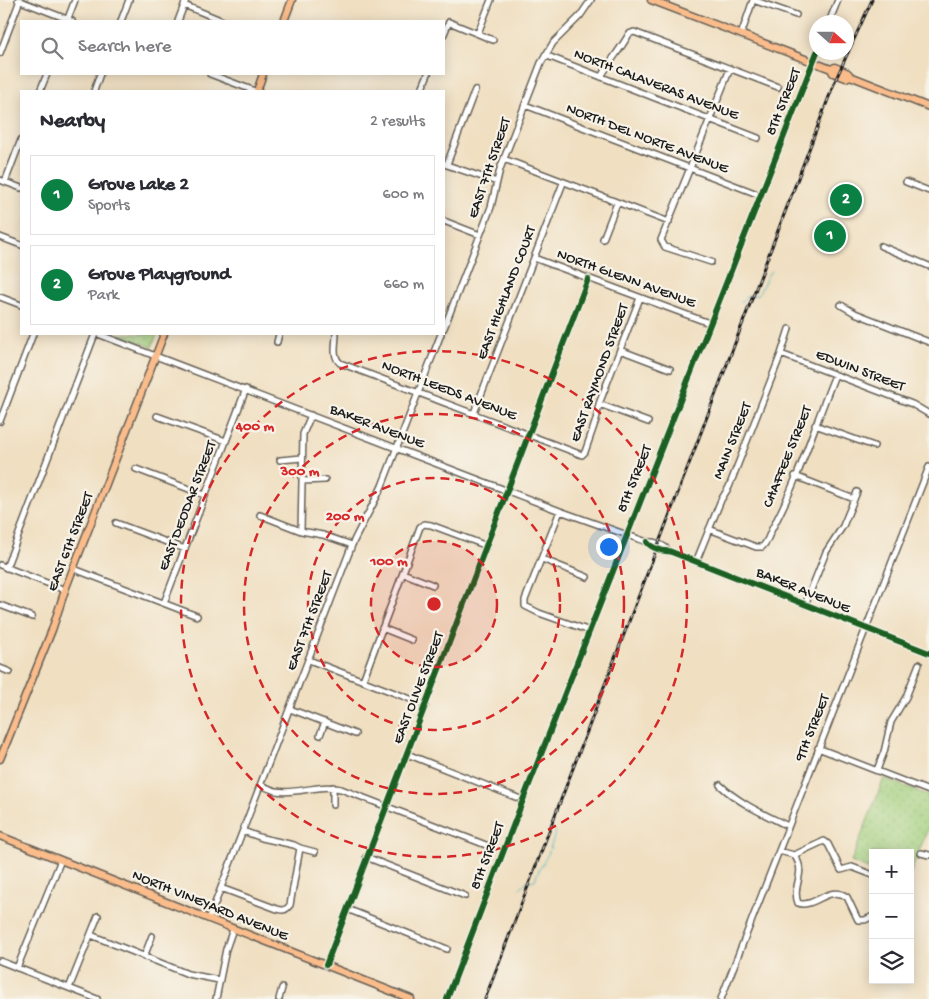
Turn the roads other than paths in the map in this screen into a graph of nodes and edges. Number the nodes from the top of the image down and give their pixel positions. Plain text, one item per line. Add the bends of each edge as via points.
1 (19, 0) edge
2 (75, 0) edge
3 (129, 0) edge
4 (292, 0) edge
5 (491, 0) edge
6 (591, 0) edge
7 (651, 0) edge
8 (753, 0) edge
9 (838, 0) edge
10 (185, 3) edge
11 (796, 15) dead end
12 (832, 15) edge
13 (67, 20) edge
14 (69, 20) edge
15 (121, 20) edge
16 (178, 20) edge
17 (221, 20) edge
18 (284, 20) edge
19 (445, 32) edge
20 (478, 33) junction
21 (740, 34) junction
22 (493, 40) dead end
23 (0, 53) edge
24 (545, 56) junction
25 (813, 62) junction
26 (730, 69) junction
27 (47, 75) edge
28 (100, 75) edge
29 (213, 75) edge
30 (263, 75) edge
31 (428, 75) edge
32 (601, 77) junction
33 (778, 87) dead end
34 (40, 90) edge
35 (94, 90) edge
36 (253, 90) edge
37 (256, 90) edge
38 (421, 90) edge
39 (475, 90) dead end
40 (524, 105) junction
41 (929, 107) edge
42 (710, 119) junction
43 (758, 138) dead end
44 (20, 142) edge
45 (504, 159) junction
46 (445, 164) edge
47 (690, 169) junction
48 (2, 181) edge
49 (497, 182) junction
50 (906, 182) dead end
51 (563, 183) junction
52 (20, 188) edge
53 (929, 191) edge
54 (760, 195) junction
55 (617, 203) junction
56 (445, 221) edge
57 (669, 222) junction
58 (480, 235) junction
59 (0, 237) edge
60 (603, 239) dead end
61 (20, 245) edge
62 (881, 246) dead end
63 (534, 258) junction
64 (710, 262) dead end
65 (929, 266) edge
66 (588, 279) junction
67 (0, 297) edge
68 (640, 298) junction
69 (20, 305) edge
70 (842, 306) dead end
71 (710, 323) junction
72 (445, 325) edge
73 (789, 329) dead end
74 (33, 335) edge
75 (97, 335) edge
76 (100, 335) edge
77 (164, 335) edge
78 (279, 335) edge
79 (336, 335) edge
80 (442, 335) edge
81 (277, 342) dead end
82 (929, 342) edge
83 (620, 350) junction
84 (781, 354) junction
85 (156, 356) junction
86 (670, 370) dead end
87 (835, 375) junction
88 (246, 390) junction
89 (418, 392) junction
90 (599, 404) junction
91 (474, 413) junction
92 (929, 414) edge
93 (311, 415) junction
94 (157, 416) dead end
95 (0, 421) edge
96 (648, 422) dead end
97 (815, 425) junction
98 (528, 434) junction
99 (226, 441) junction
100 (874, 446) dead end
101 (397, 448) junction
102 (582, 455) joint
103 (302, 458) junction
104 (280, 460) dead end
105 (929, 467) edge
106 (136, 469) dead end
107 (795, 476) junction
108 (325, 480) dead end
109 (302, 481) junction
110 (927, 481) edge
111 (508, 491) junction
112 (857, 492) dead end
113 (205, 495) junction
114 (854, 499) junction
115 (560, 511) junction
116 (260, 515) dead end
117 (116, 523) dead end
118 (709, 529) junction
119 (301, 532) junction
120 (627, 535) junction
121 (352, 545) junction
122 (487, 546) junction
123 (184, 549) junction
124 (542, 559) junction
125 (696, 562) junction
126 (3, 566) edge
127 (74, 569) junction
128 (403, 574) junction
129 (587, 577) dead end
130 (433, 585) dead end
131 (65, 590) junction
132 (164, 603) junction
133 (0, 605) edge
134 (805, 605) junction
135 (197, 616) dead end
136 (32, 617) dead end
137 (382, 628) junction
138 (866, 629) junction
139 (590, 631) junction
140 (412, 640) dead end
141 (929, 653) edge
142 (309, 660) junction
143 (918, 664) dead end
144 (0, 668) edge
145 (10, 672) dead end
146 (362, 680) junction
147 (426, 704) junction
148 (290, 709) junction
149 (325, 722) junction
150 (355, 734) dead end
151 (320, 735) dead end
152 (818, 748) junction
153 (407, 754) junction
154 (0, 760) edge
155 (877, 770) junction
156 (261, 785) junction
157 (720, 785) dead end
158 (333, 787) junction
159 (929, 791) edge
160 (523, 800) junction
161 (333, 805) dead end
162 (387, 806) junction
163 (788, 826) junction
164 (243, 831) junction
165 (0, 836) edge
166 (486, 845) dead end
167 (300, 848) junction
168 (779, 851) junction
169 (315, 852) dead end
170 (921, 853) dead end
171 (794, 854) junction
172 (929, 856) edge
173 (366, 857) junction
174 (61, 860) junction
175 (869, 873) edge
176 (221, 888) junction
177 (465, 896) dead end
178 (347, 910) junction
179 (98, 916) dead end
180 (869, 918) edge
181 (209, 920) junction
182 (233, 929) junction
183 (90, 935) junction
184 (152, 936) dead end
185 (447, 949) dead end
186 (144, 957) junction
187 (0, 961) edge
188 (326, 965) junction
189 (17, 968) junction
190 (220, 980) junction
191 (70, 988) junction
192 (282, 988) dead end
193 (97, 999) edge
194 (216, 999) edge
195 (279, 999) edge
196 (411, 999) edge
197 (447, 999) edge
198 (721, 999) edge

1 - 13 street
1 - 23 street
2 - 14 street
3 - 15 street
4 - 18 main road
5 - 20 street
6 - 24 street, EAST 7TH STREET
7 - 21 main road
8 - 11 street
8 - 21 street
9 - 12 street
10 - 16 street
10 - 17 street
19 - 20 street via 449,22
20 - 22 street
21 - 25 main road
24 - 32 street, NORTH CALAVERAS AVENUE
24 - 40 street, EAST 7TH STREET
25 - 41 main road via 831,69 835,67
25 - 54 street, 8TH STREET
26 - 32 street via 634,32 629,34
26 - 33 street
26 - 42 street
27 - 34 street
28 - 35 street
29 - 36 street
30 - 37 main road
31 - 38 street
32 - 42 street, NORTH CALAVERAS AVENUE
39 - 46 street
40 - 45 street, EAST 7TH STREET
40 - 47 street, NORTH DEL NORTE AVENUE
42 - 43 street, NORTH CALAVERAS AVENUE
42 - 47 street
44 - 48 street
45 - 49 street, EAST 7TH STREET
45 - 51 street
46 - 49 street
47 - 54 street, NORTH DEL NORTE AVENUE
47 - 57 street
48 - 52 street
49 - 58 street, EAST 7TH STREET
50 - 53 street
51 - 55 street
51 - 63 street, EAST HIGHLAND COURT
54 - 71 street, 8TH STREET
55 - 57 street
55 - 60 street
56 - 58 street
57 - 64 street via 661,240 665,248
58 - 72 street, EAST 7TH STREET
59 - 61 street
62 - 65 street
63 - 66 street, NORTH GLENN AVENUE
63 - 91 street, EAST HIGHLAND COURT
66 - 68 street, NORTH GLENN AVENUE
66 - 98 street, EAST OLIVE STREET
67 - 69 street
68 - 71 street, NORTH GLENN AVENUE
68 - 83 street, EAST RAYMOND STREET
70 - 82 street
71 - 120 street, 8TH STREET
73 - 84 street, MAIN STREET
74 - 95 street
75 - 126 street
76 - 85 street, BAKER AVENUE
77 - 85 main road, EAST 6TH STREET
78 - 81 street
79 - 89 street, NORTH LEEDS AVENUE via 335,359
80 - 89 street, EAST 7TH STREET
83 - 86 street
83 - 90 street, EAST RAYMOND STREET
84 - 87 street, EDWIN STREET
84 - 118 street, MAIN STREET via 729,487
85 - 88 street, BAKER AVENUE
85 - 127 main road, EAST 6TH STREET
87 - 92 street, EDWIN STREET via 912,404
87 - 97 street, CHAFFEE STREET
88 - 93 street, BAKER AVENUE
88 - 99 street, EAST DEODAR STREET
89 - 91 street, NORTH LEEDS AVENUE
89 - 101 street, EAST 7TH STREET
90 - 96 street
90 - 102 street, EAST RAYMOND STREET
91 - 98 street, NORTH LEEDS AVENUE
93 - 101 street, BAKER AVENUE
93 - 103 street via 303,434
94 - 99 street
97 - 100 street
97 - 107 street, CHAFFEE STREET
98 - 102 street, NORTH LEEDS AVENUE
98 - 111 street, EAST OLIVE STREET
99 - 113 street, EAST DEODAR STREET
101 - 111 street, BAKER AVENUE
101 - 121 street, EAST 7TH STREET
103 - 104 street
103 - 109 street
105 - 110 street, 9TH STREET
106 - 113 street
107 - 114 street
107 - 118 street, CHAFFEE STREET via 762,547
108 - 109 street
109 - 119 street
110 - 138 street, 9TH STREET
111 - 115 street, BAKER AVENUE
111 - 122 street, EAST OLIVE STREET
112 - 114 street
113 - 123 street, EAST DEODAR STREET
114 - 134 street via 843,526 826,552
115 - 120 street, BAKER AVENUE
115 - 124 street
116 - 119 street
117 - 123 street
118 - 125 street, MAIN STREET
119 - 121 street via 323,535
120 - 125 street, BAKER AVENUE via 658,544
120 - 139 street, 8TH STREET
121 - 142 street, EAST 7TH STREET
122 - 128 street via 424,524 420,527
122 - 147 street, EAST OLIVE STREET
123 - 132 street, EAST DEODAR STREET
124 - 129 street
124 - 139 street via 525,606
125 - 134 street, BAKER AVENUE
126 - 131 street
127 - 131 main road, EAST 6TH STREET
127 - 132 street
128 - 130 street
128 - 137 street
131 - 154 main road, EAST 6TH STREET
132 - 135 street
133 - 136 street
134 - 138 street, BAKER AVENUE
137 - 140 street
137 - 146 street
138 - 141 street, BAKER AVENUE
138 - 152 street, 9TH STREET
139 - 160 street, 8TH STREET
142 - 146 street
142 - 148 street, EAST 7TH STREET
143 - 155 street via 906,696 891,722
144 - 145 street
146 - 147 street
147 - 153 street, EAST OLIVE STREET
148 - 149 street
148 - 156 street, EAST 7TH STREET
149 - 150 street
149 - 151 street
152 - 155 street
152 - 163 street, 9TH STREET
153 - 160 street
153 - 162 street, EAST OLIVE STREET
155 - 159 street
156 - 158 street via 276,791
156 - 164 street, EAST 7TH STREET
157 - 163 street via 750,808
158 - 161 street
158 - 162 street
160 - 197 street, 8TH STREET
162 - 166 street
162 - 173 street, EAST OLIVE STREET
163 - 168 street, 9TH STREET
164 - 167 street
164 - 176 street, EAST 7TH STREET
165 - 174 main road, NORTH VINEYARD AVENUE
167 - 169 street
167 - 176 street via 290,905 284,911
168 - 171 street
168 - 198 street, 9TH STREET
170 - 172 street
171 - 175 street via 824,841 841,870 852,867
171 - 180 street via 800,865 798,904 804,905 838,893 847,896 858,920
173 - 177 street
173 - 178 street, EAST OLIVE STREET
174 - 181 main road, NORTH VINEYARD AVENUE
174 - 189 street
176 - 181 street, EAST 7TH STREET
178 - 185 street
178 - 188 street, EAST OLIVE STREET
179 - 183 street
181 - 182 main road, NORTH VINEYARD AVENUE
182 - 188 main road, NORTH VINEYARD AVENUE
182 - 190 street
183 - 186 street
183 - 191 street
184 - 186 street
186 - 190 street via 188,974
187 - 189 street
188 - 196 main road, NORTH VINEYARD AVENUE
189 - 191 street
190 - 194 street
191 - 193 street
192 - 195 street

